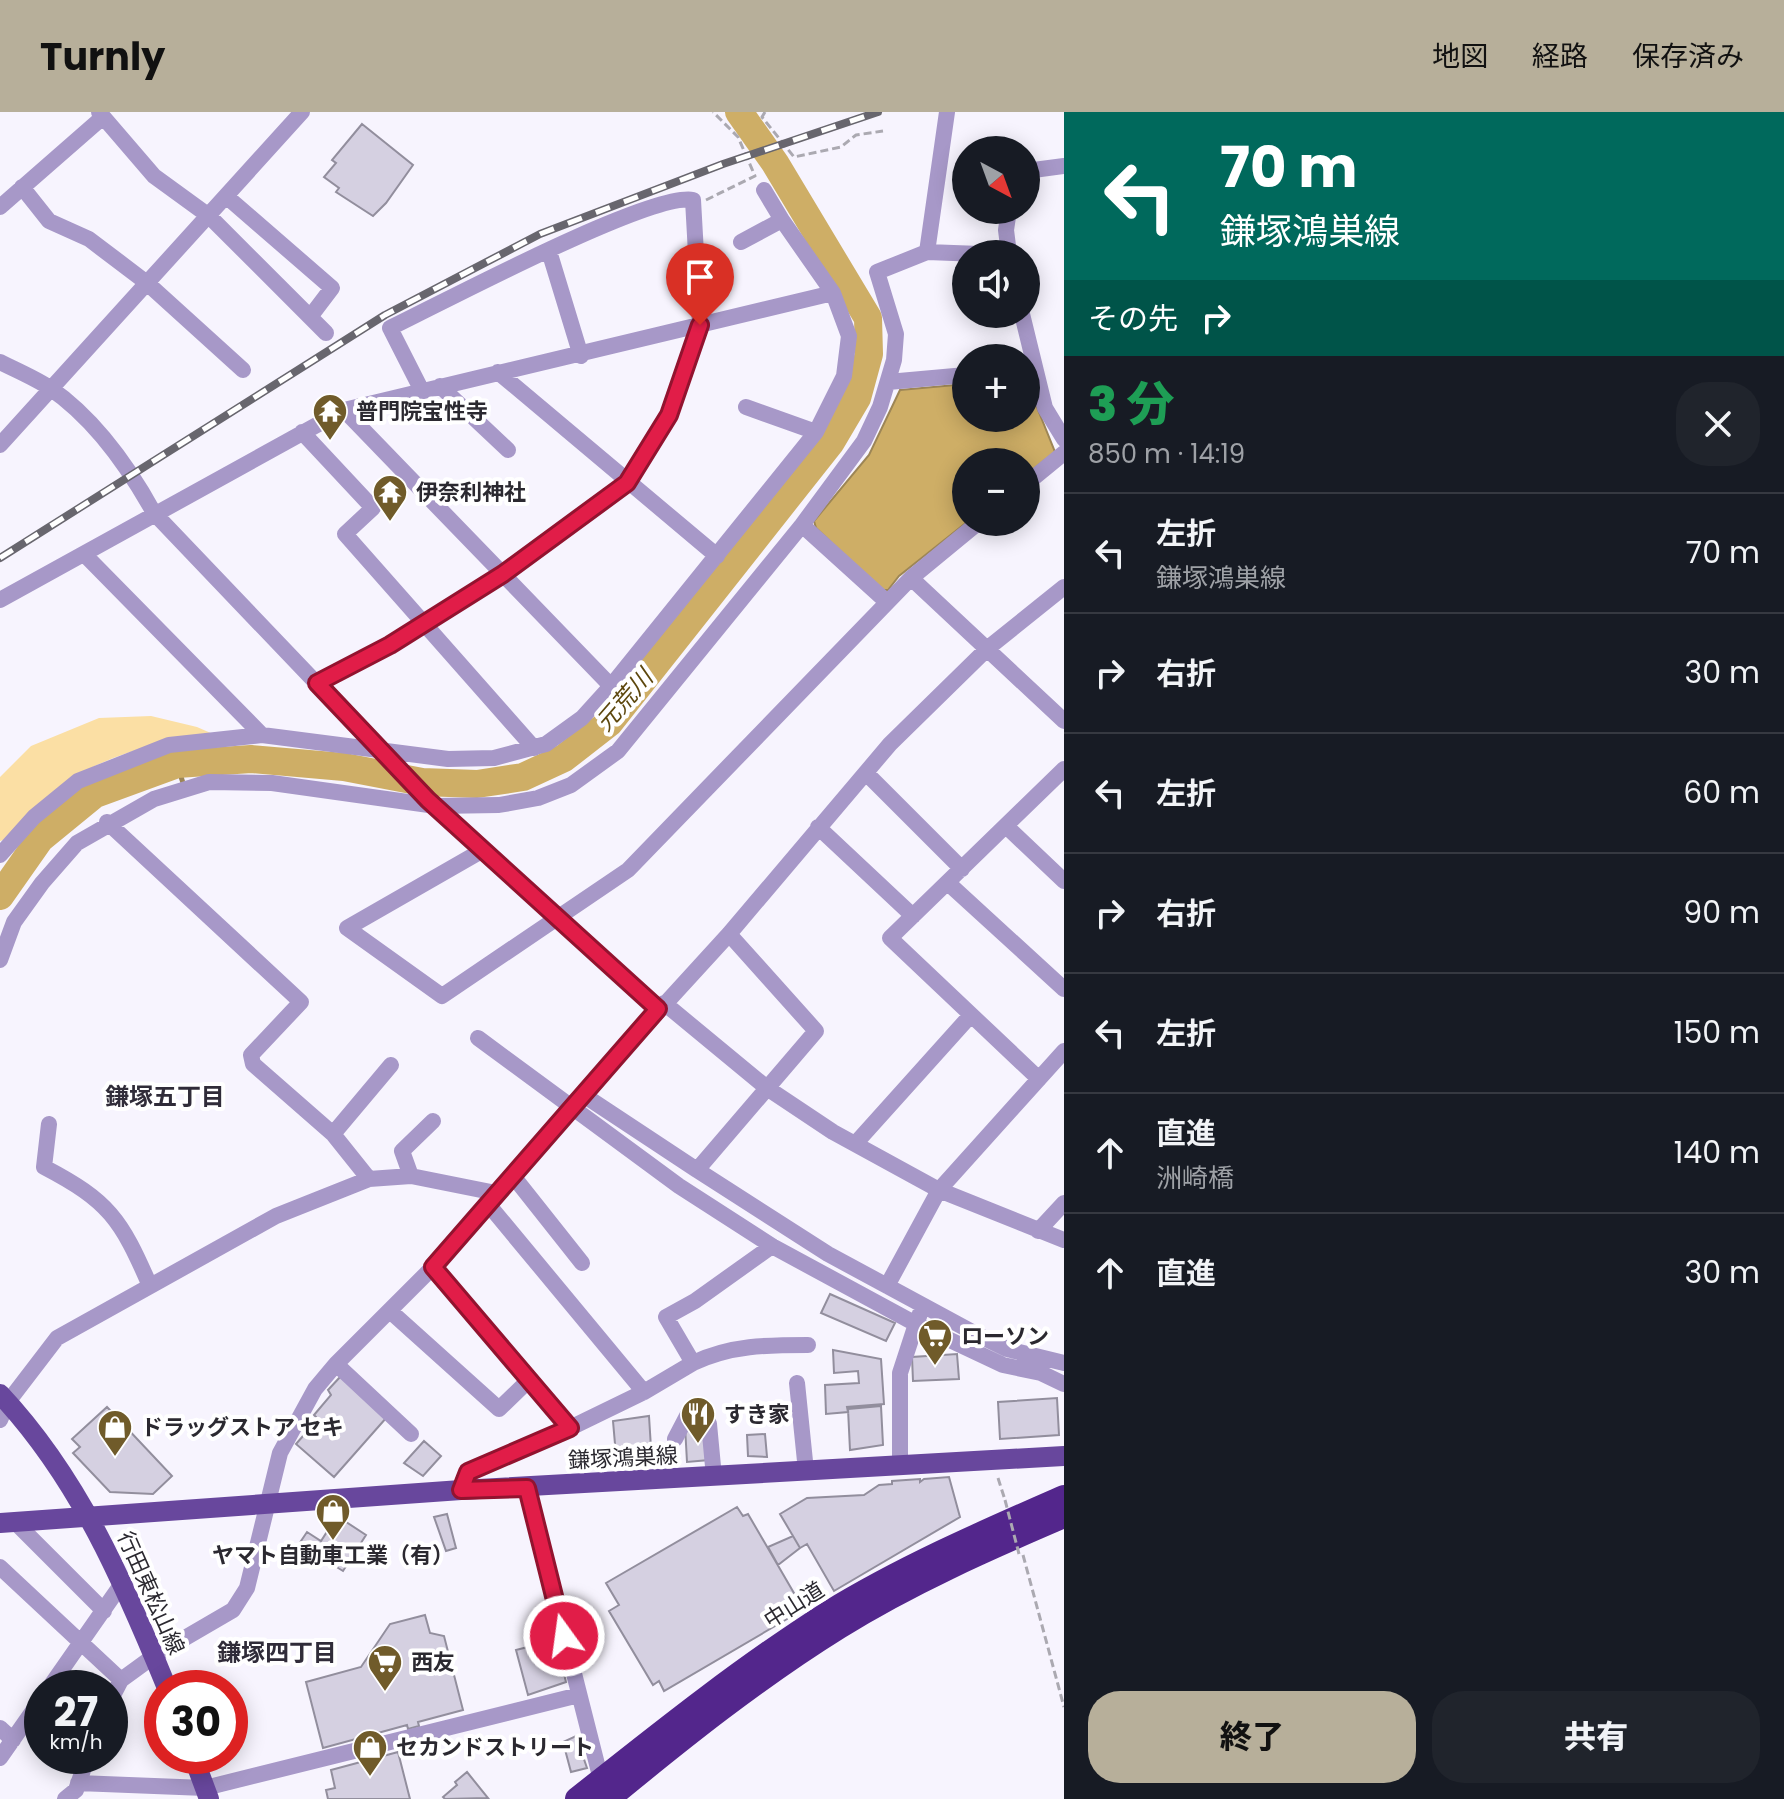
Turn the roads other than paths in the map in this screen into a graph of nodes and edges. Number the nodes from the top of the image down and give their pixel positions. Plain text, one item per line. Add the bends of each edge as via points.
1 (302, 112) edge
2 (947, 112) edge
3 (101, 114) edge
4 (1064, 166) edge
5 (1040, 169) edge
6 (22, 187) junction
7 (764, 190) dead end
8 (227, 197) junction
9 (1, 204) edge
10 (209, 216) junction
11 (782, 220) junction
12 (741, 242) dead end
13 (549, 251) junction
14 (927, 252) junction
15 (952, 253) edge
16 (147, 283) junction
17 (833, 293) junction
18 (310, 317) junction
19 (700, 325) junction
20 (326, 333) dead end
21 (581, 356) junction
22 (0, 362) edge
23 (243, 370) dead end
24 (498, 372) junction
25 (952, 376) edge
26 (888, 382) junction
27 (440, 386) junction
28 (51, 389) junction
29 (422, 391) junction
30 (1040, 394) edge
31 (746, 407) dead end
32 (344, 410) junction
33 (302, 432) junction
34 (816, 432) junction
35 (1064, 439) edge
36 (0, 445) edge
37 (508, 450) dead end
38 (1064, 453) edge
39 (1040, 473) edge
40 (627, 483) junction
41 (154, 513) junction
42 (802, 525) junction
43 (962, 536) edge
44 (84, 554) junction
45 (717, 556) junction
46 (503, 574) junction
47 (911, 578) junction
48 (1064, 587) edge
49 (0, 600) edge
50 (887, 602) junction
51 (423, 625) junction
52 (988, 648) junction
53 (317, 683) junction
54 (611, 686) junction
55 (1064, 721) edge
56 (262, 735) junction
57 (534, 748) junction
58 (380, 749) junction
59 (1064, 769) edge
60 (866, 773) junction
61 (432, 803) junction
62 (107, 822) junction
63 (1006, 826) junction
64 (818, 827) junction
65 (483, 850) junction
66 (1, 851) edge
67 (962, 869) junction
68 (1064, 881) edge
69 (948, 883) junction
70 (556, 916) junction
71 (913, 916) junction
72 (729, 934) junction
73 (0, 960) edge
74 (1064, 989) edge
75 (661, 1006) junction
76 (971, 1015) junction
77 (478, 1038) dead end
78 (1064, 1051) edge
79 (391, 1065) dead end
80 (1039, 1079) junction
81 (767, 1088) junction
82 (582, 1094) junction
83 (570, 1108) junction
84 (433, 1121) dead end
85 (49, 1124) dead end
86 (333, 1134) junction
87 (855, 1144) junction
88 (697, 1170) junction
89 (411, 1176) junction
90 (513, 1176) junction
91 (369, 1179) junction
92 (939, 1190) junction
93 (492, 1198) junction
94 (1064, 1203) edge
95 (1038, 1231) junction
96 (1064, 1240) edge
97 (772, 1246) junction
98 (582, 1263) dead end
99 (433, 1267) junction
100 (150, 1286) junction
101 (887, 1286) junction
102 (923, 1306) junction
103 (390, 1311) junction
104 (916, 1324) junction
105 (808, 1345) dead end
106 (693, 1363) junction
107 (1064, 1363) edge
108 (336, 1364) junction
109 (529, 1380) junction
110 (797, 1383) dead end
111 (1064, 1384) edge
112 (644, 1392) junction
113 (3, 1406) edge
114 (570, 1428) junction
115 (411, 1434) dead end
116 (675, 1439) dead end
117 (1064, 1456) edge
118 (900, 1466) junction
119 (806, 1471) junction
120 (714, 1477) junction
121 (527, 1488) junction
122 (461, 1490) junction
123 (1064, 1497) edge
124 (265, 1505) junction
125 (1064, 1516) edge
126 (90, 1519) junction
127 (8, 1522) edge
128 (0, 1567) edge
129 (123, 1582) junction
130 (104, 1611) junction
131 (81, 1642) junction
132 (154, 1656) junction
133 (62, 1670) edge
134 (110, 1670) edge
135 (160, 1670) edge
136 (128, 1675) edge
137 (579, 1695) junction
138 (24, 1724) edge
139 (0, 1728) edge
140 (13, 1740) junction
141 (0, 1758) edge
142 (81, 1774) edge
143 (200, 1774) edge
144 (78, 1783) junction
145 (604, 1790) edge
146 (207, 1794) edge
147 (65, 1799) edge
148 (577, 1799) edge

1 - 8 street
2 - 14 street
3 - 6 street
3 - 10 street via 154,176
4 - 5 street
6 - 9 street
6 - 16 street via 49,221 89,239
7 - 11 street
8 - 10 street
8 - 18 street via 332,288
10 - 16 street
10 - 18 street
11 - 12 street
11 - 17 street
13 - 19 street via 681,197 693,203
13 - 21 street
13 - 29 street via 390,328
14 - 15 street
14 - 26 street via 877,272 896,334
16 - 23 street
16 - 28 street
17 - 19 street
17 - 34 street via 849,336 844,376
18 - 20 street
19 - 21 street
19 - 40 street via 669,415
21 - 24 street
22 - 28 street
24 - 27 street
24 - 40 street
25 - 26 street
26 - 42 street via 864,441
27 - 29 street
27 - 37 street
28 - 36 street
28 - 41 street via 110,445
29 - 32 street
30 - 35 street
31 - 34 street
32 - 33 street
32 - 46 street
33 - 41 street
33 - 51 street via 373,508 345,534
34 - 45 street
38 - 39 street
40 - 45 street
40 - 46 street
41 - 44 street
41 - 53 street
42 - 50 street
42 - 61 street via 618,751 571,785 538,798 499,805
43 - 47 street
44 - 49 street
44 - 56 street
45 - 54 street
46 - 51 street
46 - 54 street
47 - 50 street
47 - 52 street
48 - 52 street
50 - 70 street via 628,870
51 - 53 street
51 - 57 street
52 - 55 street
52 - 60 street
53 - 58 street
54 - 57 street via 582,718
56 - 58 street
56 - 66 street via 169,745 78,781
57 - 58 street via 448,759
58 - 61 street
59 - 63 street
60 - 64 street
60 - 67 street
61 - 62 street via 272,783 209,782 154,799
61 - 65 street
62 - 73 street via 77,843 42,883 14,922
62 - 86 street via 301,1002 251,1055 253,1064
63 - 67 street
63 - 68 street
64 - 71 street
64 - 72 street
65 - 70 street
65 - 70 street via 347,928 442,996
67 - 69 street
69 - 71 street
69 - 74 street
70 - 75 street
71 - 76 street via 890,938
72 - 75 street
72 - 81 street via 816,1031
75 - 81 street
75 - 82 street
76 - 80 street
76 - 87 street
77 - 83 street
78 - 80 street
79 - 86 street
80 - 92 street
81 - 87 street
81 - 88 street
82 - 83 street
82 - 88 street
83 - 90 street
83 - 97 street
84 - 89 street via 402,1151
85 - 100 street via 44,1167 74,1181 109,1210 129,1238
86 - 91 street
87 - 92 street
88 - 101 street
89 - 91 street
89 - 93 street
90 - 93 street
90 - 98 street
91 - 100 street via 276,1216
92 - 95 street
92 - 101 street
93 - 99 street
93 - 112 street
94 - 95 street
95 - 96 street
97 - 104 street
97 - 106 street via 666,1317
99 - 103 street
99 - 109 street
100 - 113 street via 57,1338
101 - 102 street
102 - 104 street
102 - 107 street via 1007,1349
103 - 108 street
103 - 109 street via 499,1409
104 - 111 street via 1003,1365
104 - 118 street via 900,1373
105 - 106 street via 757,1345 717,1352
106 - 112 street
108 - 115 street
108 - 124 street via 315,1389 280,1453
109 - 114 street
110 - 119 street
112 - 114 street
113 - 126 main road, 行田東松山線 via 62,1472
114 - 122 street via 468,1472
116 - 120 street via 687,1416 705,1418
117 - 118 main road, 鎌塚鴻巣線
118 - 119 main road, 鎌塚鴻巣線
119 - 120 main road, 鎌塚鴻巣線
120 - 121 main road, 鎌塚鴻巣線
121 - 122 main road, 鎌塚鴻巣線
121 - 137 street
122 - 124 main road, 鎌塚鴻巣線
123 - 145 highway, 中山道 via 924,1560 831,1612 748,1665
124 - 126 main road, 鎌塚鴻巣線
124 - 132 street via 247,1588 233,1610
125 - 145 highway, 中山道 via 1018,1545 932,1575 840,1626
126 - 127 main road, 行田東松山線
126 - 129 main road, 行田東松山線
127 - 130 street
128 - 131 street
129 - 130 street
129 - 132 main road, 行田東松山線
130 - 131 street
131 - 133 street
131 - 134 street
132 - 135 main road, 行田東松山線
132 - 136 street
137 - 145 street
137 - 146 street
138 - 140 street
139 - 140 street
140 - 141 street
142 - 144 street
143 - 146 main road
144 - 146 street
144 - 147 street
145 - 148 highway, 中山道

